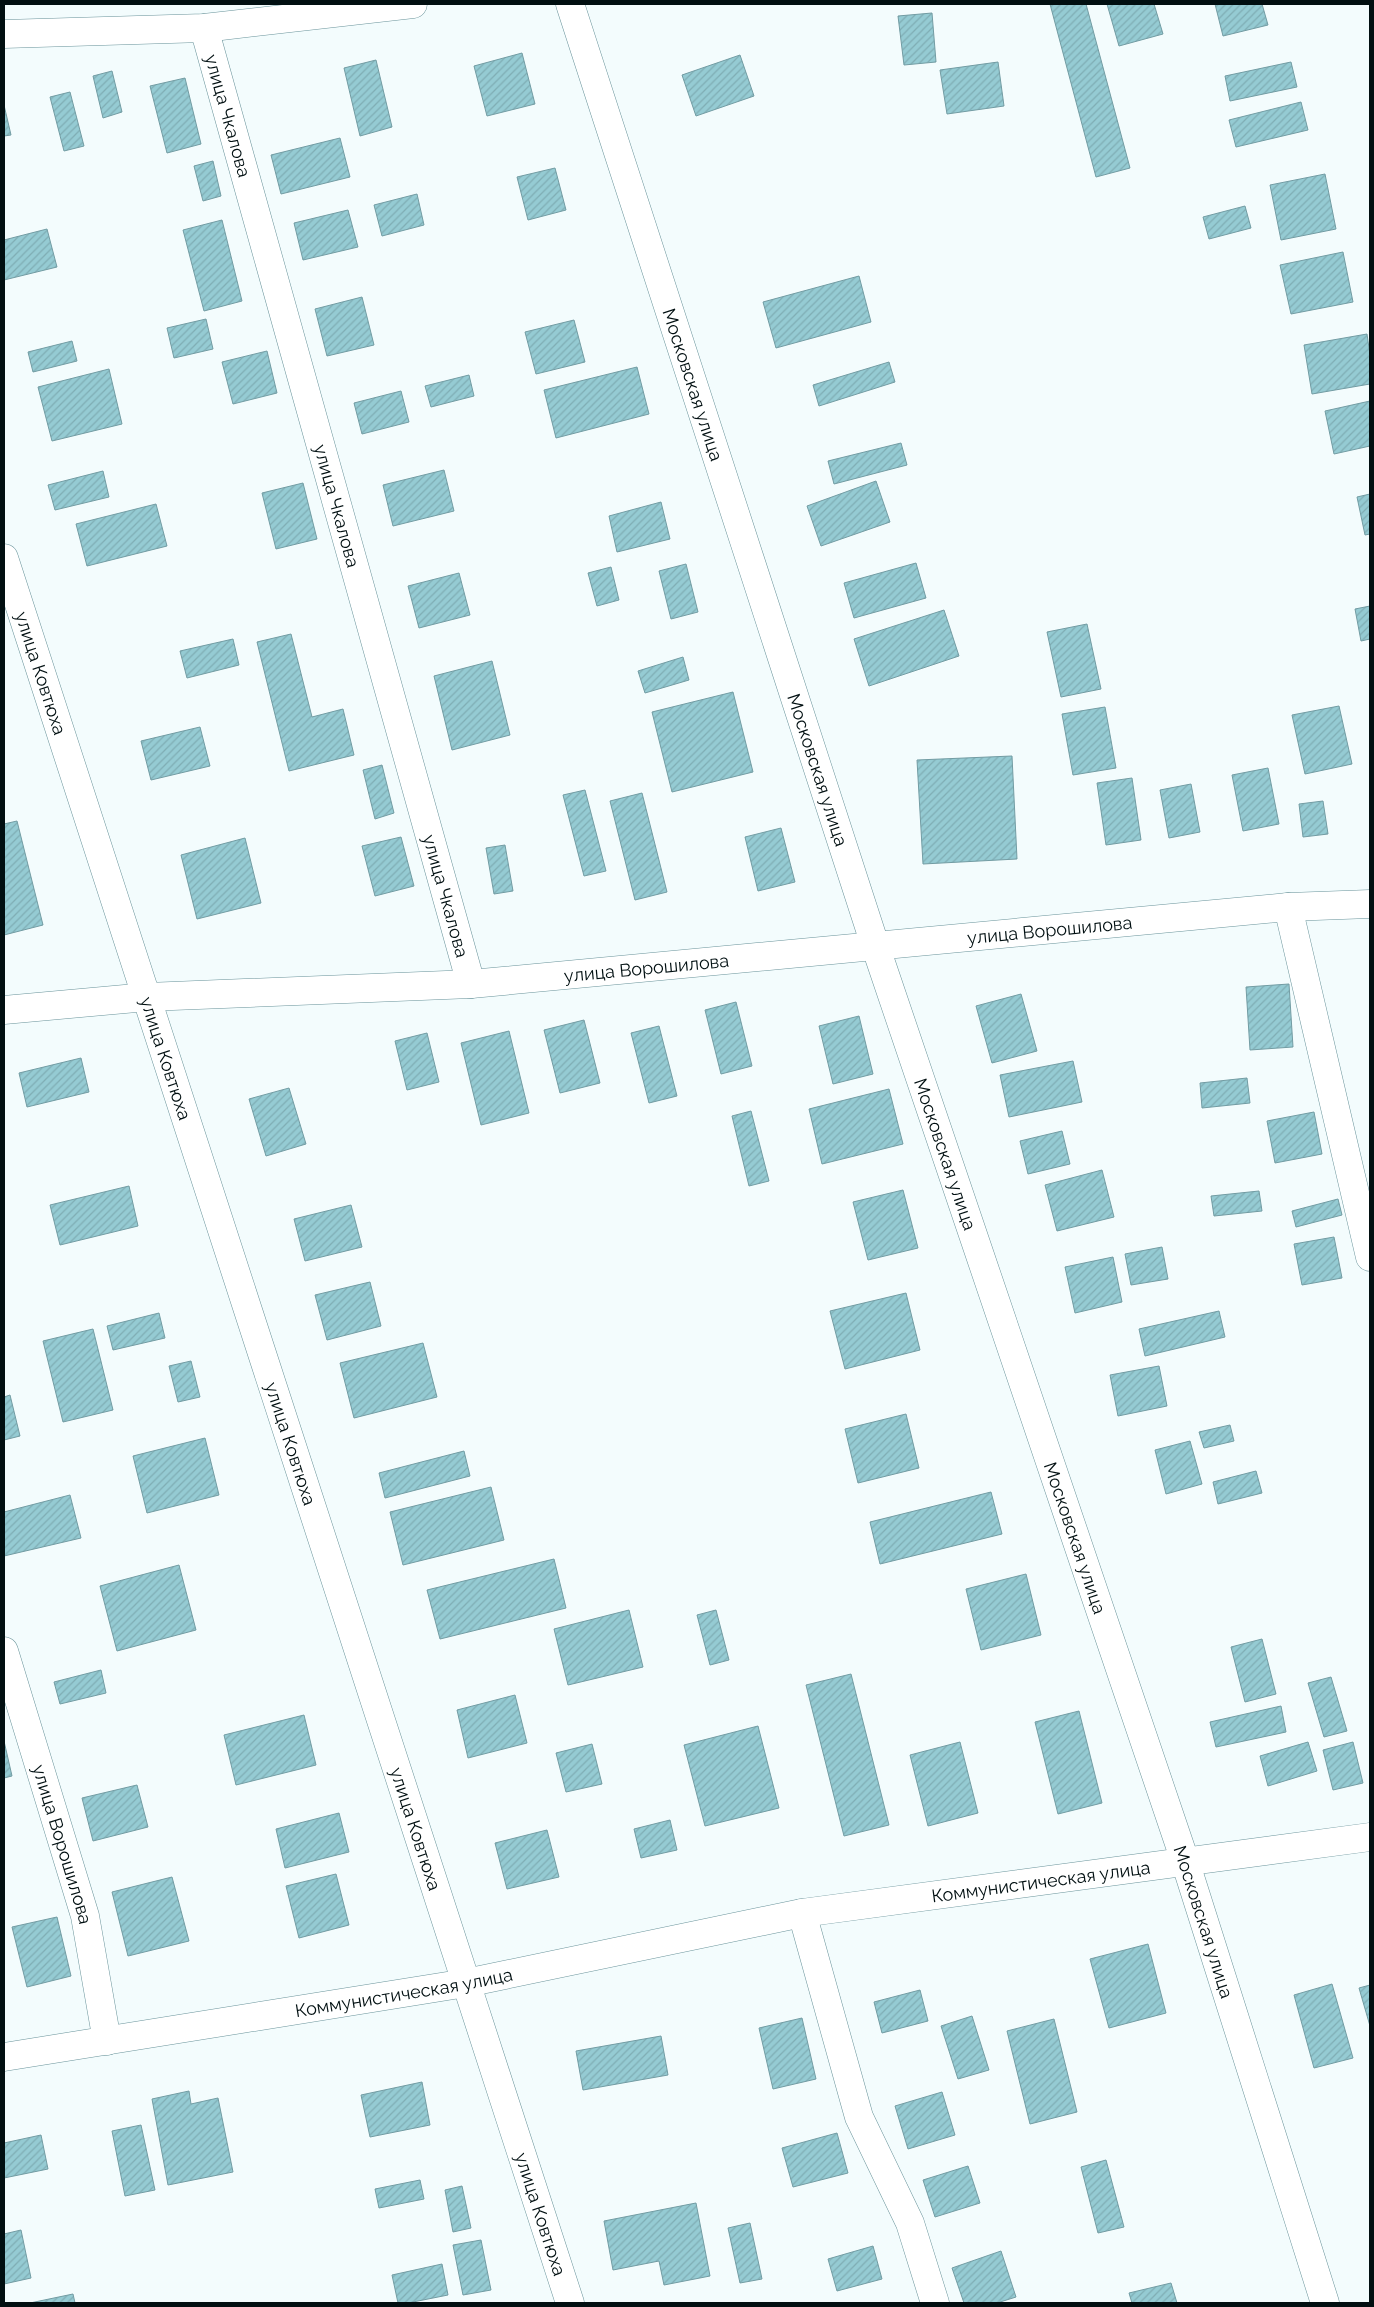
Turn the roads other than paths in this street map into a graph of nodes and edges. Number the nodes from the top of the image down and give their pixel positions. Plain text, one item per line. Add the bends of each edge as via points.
1 (413, 4) edge
2 (570, 4) edge
3 (204, 28) junction
4 (4, 34) edge
5 (4, 558) edge
6 (8, 585) edge
7 (1370, 904) edge
8 (1288, 907) junction
9 (874, 945) junction
10 (471, 984) junction
11 (147, 997) junction
12 (4, 1010) edge
13 (1370, 1257) edge
14 (4, 1651) edge
15 (1370, 1837) edge
16 (1185, 1861) junction
17 (802, 1913) junction
18 (466, 1983) junction
19 (107, 2041) junction
20 (4, 2057) edge
21 (570, 2303) edge
22 (935, 2303) edge
23 (1325, 2303) edge

1 - 3 street
2 - 9 street, Московская улица
3 - 4 street
3 - 10 street, улица Чкалова
5 - 6 street, улица Ковтюха
6 - 11 street, улица Ковтюха
7 - 8 street, улица Ворошилова
8 - 9 street, улица Ворошилова
8 - 13 street
9 - 10 street, улица Ворошилова
9 - 16 street, Московская улица
10 - 11 street, улица Ворошилова
11 - 12 street, улица Ворошилова
11 - 18 street, улица Ковтюха
14 - 19 street, улица Ворошилова via 85,1916
15 - 16 street, Коммунистическая улица
16 - 17 street, Коммунистическая улица
16 - 23 street, Московская улица
17 - 18 street, Коммунистическая улица
17 - 22 street via 859,2117 910,2223
18 - 19 street, Коммунистическая улица
18 - 21 street, улица Ковтюха
19 - 20 street, Коммунистическая улица

